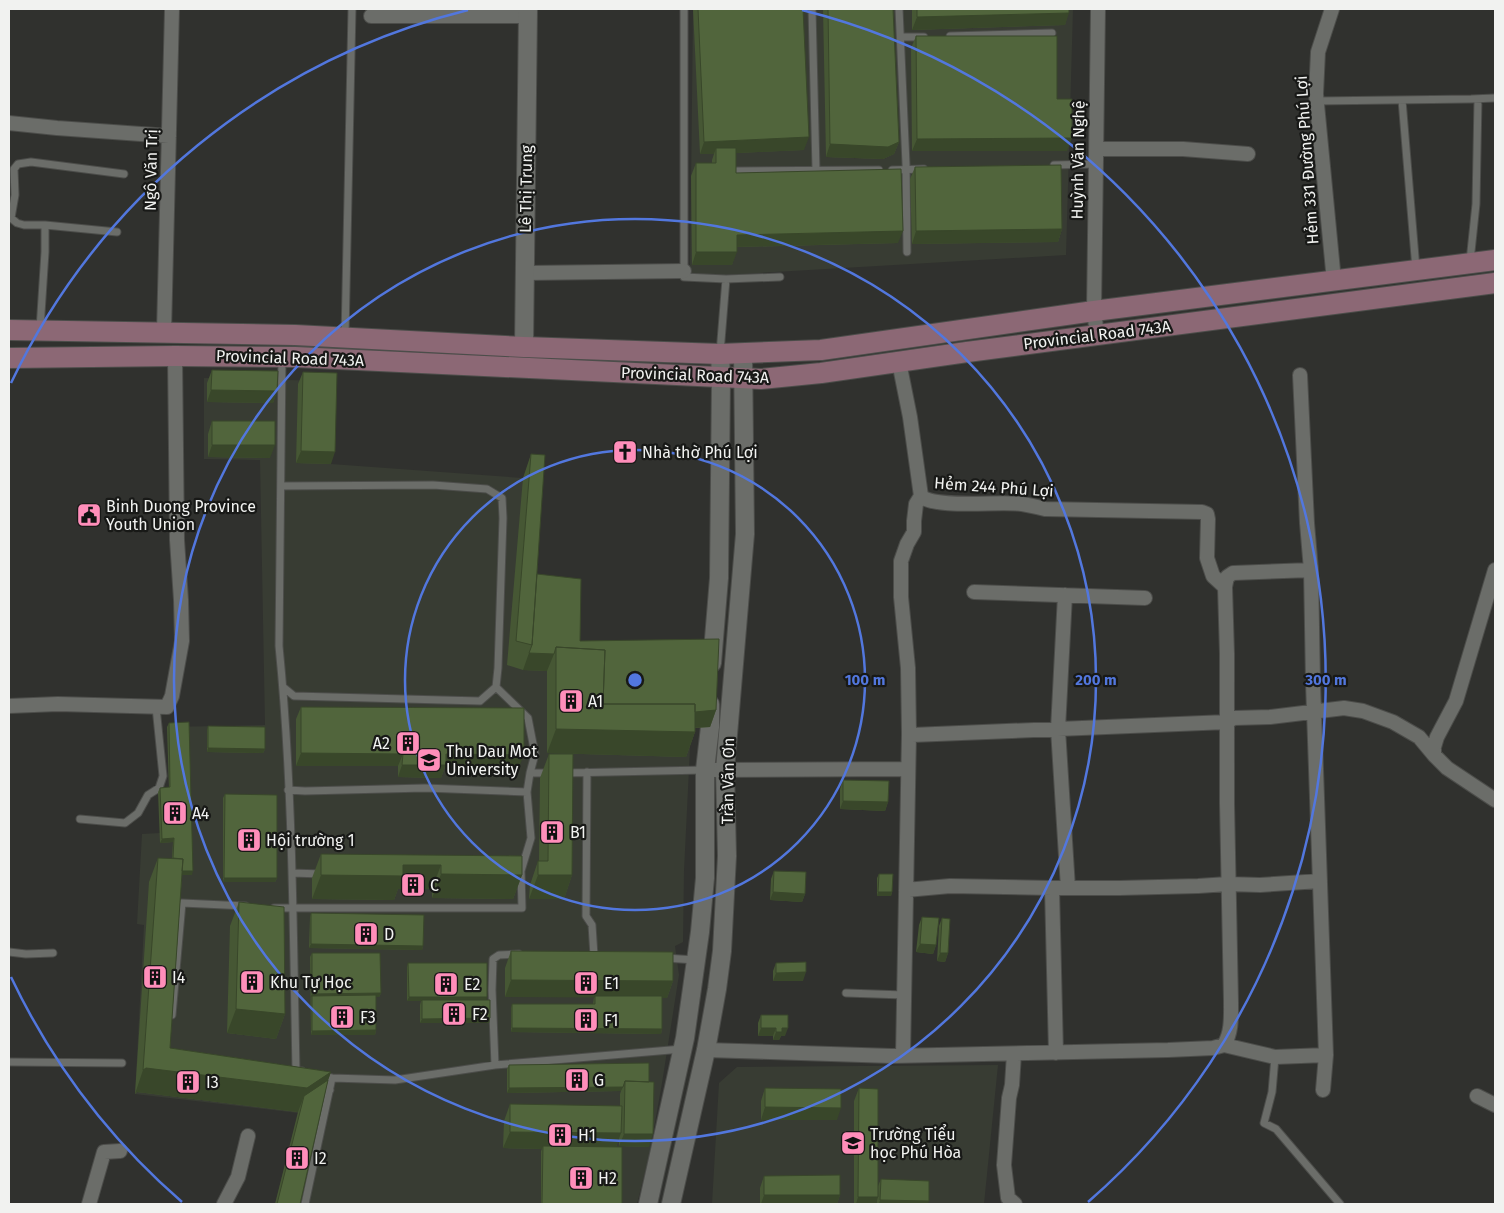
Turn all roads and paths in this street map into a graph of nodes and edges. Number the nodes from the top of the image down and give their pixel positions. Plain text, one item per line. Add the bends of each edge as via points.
1 (172, 9) edge
2 (352, 9) edge
3 (684, 9) edge
4 (812, 9) edge
5 (899, 9) edge
6 (1098, 9) edge
7 (1332, 9) edge
8 (528, 12) edge
9 (371, 16) dead end
10 (1052, 33) dead end
11 (938, 36) edge
12 (929, 37) edge
13 (900, 38) junction
14 (1495, 98) edge
15 (1478, 99) junction
16 (1402, 100) junction
17 (1316, 101) junction
18 (9, 123) edge
19 (169, 136) junction
20 (1096, 149) junction
21 (1248, 154) dead end
22 (1096, 164) junction
23 (1049, 166) edge
24 (935, 169) edge
25 (816, 170) junction
26 (906, 170) junction
27 (736, 171) edge
28 (124, 174) dead end
29 (45, 225) junction
30 (117, 232) dead end
31 (907, 252) dead end
32 (1495, 260) edge
33 (1470, 264) junction
34 (1416, 270) junction
35 (684, 271) junction
36 (525, 272) junction
37 (780, 277) dead end
38 (726, 279) junction
39 (1334, 281) junction
40 (1495, 284) edge
41 (1094, 311) junction
42 (40, 329) junction
43 (9, 330) edge
44 (164, 332) junction
45 (1097, 335) junction
46 (345, 337) junction
47 (524, 347) junction
48 (743, 353) junction
49 (720, 354) junction
50 (175, 356) junction
51 (282, 357) junction
52 (9, 358) edge
53 (899, 362) junction
54 (525, 368) junction
55 (1300, 374) dead end
56 (721, 378) junction
57 (744, 379) junction
58 (280, 486) junction
59 (921, 496) junction
60 (1311, 570) junction
61 (1495, 570) edge
62 (1225, 587) junction
63 (974, 592) dead end
64 (1065, 596) junction
65 (1146, 598) dead end
66 (283, 687) junction
67 (496, 687) junction
68 (9, 706) edge
69 (156, 706) junction
70 (1315, 711) junction
71 (1227, 722) junction
72 (1058, 728) junction
73 (909, 734) junction
74 (1434, 755) junction
75 (908, 769) junction
76 (706, 770) junction
77 (725, 770) junction
78 (587, 772) junction
79 (530, 773) junction
80 (288, 790) junction
81 (527, 792) junction
82 (1495, 800) edge
83 (80, 819) dead end
84 (521, 871) junction
85 (292, 874) junction
86 (331, 874) edge
87 (513, 877) edge
88 (1320, 881) junction
89 (1228, 884) junction
90 (1052, 888) junction
91 (1068, 888) junction
92 (906, 890) junction
93 (256, 907) edge
94 (265, 907) edge
95 (293, 909) junction
96 (9, 952) edge
97 (53, 953) dead end
98 (527, 954) edge
99 (584, 956) edge
100 (594, 956) junction
101 (604, 956) edge
102 (659, 958) edge
103 (697, 960) junction
104 (846, 993) dead end
105 (904, 995) junction
106 (172, 1019) edge
107 (1224, 1045) junction
108 (682, 1049) junction
109 (706, 1050) junction
110 (1056, 1053) junction
111 (1014, 1054) junction
112 (1326, 1055) junction
113 (903, 1056) junction
114 (1275, 1057) junction
115 (9, 1062) edge
116 (122, 1064) dead end
117 (495, 1064) junction
118 (332, 1078) junction
119 (310, 1087) edge
120 (330, 1090) junction
121 (1323, 1090) dead end
122 (1477, 1096) dead end
123 (1495, 1105) edge
124 (248, 1136) dead end
125 (120, 1151) dead end
126 (89, 1204) edge
127 (224, 1204) edge
128 (305, 1204) edge
129 (648, 1204) edge
130 (670, 1204) edge
131 (1016, 1204) edge
132 (1340, 1204) edge

1 - 19 street, Ngô Văn Trị
2 - 46 lane
3 - 35 lane
4 - 25 lane
5 - 13 lane
6 - 20 street, Huỳnh Văn Nghệ
7 - 17 street, Hẻm 331 Đường Phú Lợi via 1318,52
8 - 9 street
8 - 36 street, Lê Thị Trung
10 - 11 lane
12 - 13 lane
13 - 26 lane
14 - 15 lane
15 - 16 lane
15 - 33 lane via 1476,204
16 - 17 lane
16 - 34 lane
17 - 39 street, Hẻm 331 Đường Phú Lợi
18 - 19 street
19 - 44 street, Ngô Văn Trị
20 - 21 street via 1183,149
20 - 22 street, Huỳnh Văn Nghệ
22 - 23 lane
22 - 41 street, Huỳnh Văn Nghệ
24 - 26 lane
25 - 26 lane
25 - 27 lane
26 - 31 lane
28 - 29 lane via 31,162 18,164 14,169 15,195 11,218 24,225
29 - 30 lane
29 - 42 lane
32 - 33 main road, Provincial Road 743A
33 - 34 main road, Provincial Road 743A
34 - 39 main road, Provincial Road 743A
35 - 36 street
35 - 38 lane via 684,277
36 - 47 street, Lê Thị Trung
37 - 38 lane
38 - 49 lane
39 - 41 main road, Provincial Road 743A
40 - 45 main road, Provincial Road 743A
41 - 45 street, Huỳnh Văn Nghệ
41 - 48 main road, Provincial Road 743A via 821,350
42 - 43 main road, Provincial Road 743A
42 - 44 main road, Provincial Road 743A
44 - 46 main road, Provincial Road 743A
45 - 53 main road, Provincial Road 743A
46 - 47 main road, Provincial Road 743A
47 - 49 main road, Provincial Road 743A
47 - 54 street, Lê Thị Trung
48 - 49 main road, Provincial Road 743A
48 - 57 street, Trần Văn Ơn
49 - 56 street, Trần Văn Ơn
50 - 51 main road, Provincial Road 743A
50 - 52 main road, Provincial Road 743A
50 - 69 street via 182,641 172,696 167,707
51 - 54 main road, Provincial Road 743A
51 - 58 lane
53 - 57 main road, Provincial Road 743A via 761,380
53 - 59 street, Hẻm 244 Phú Lợi
54 - 56 main road, Provincial Road 743A
55 - 60 street
56 - 57 main road, Provincial Road 743A
56 - 76 street, Trần Văn Ơn via 719,578 708,653 710,727
57 - 77 street, Trần Văn Ơn via 745,534
58 - 66 lane via 279,646
58 - 67 lane via 433,485 487,489 502,498
59 - 62 street, Hẻm 244 Phú Lợi via 940,503 1014,504 1045,509 1202,512 1208,519 1207,558 1213,576
59 - 73 street via 916,504 914,532 901,561
60 - 62 street via 1233,573 1227,577
60 - 70 street
61 - 74 street via 1456,701 1437,738
62 - 71 street
63 - 64 street
64 - 65 street
64 - 72 street
66 - 67 lane via 294,696 480,701
66 - 80 lane
67 - 79 lane via 528,718 535,754
68 - 69 street
69 - 83 lane via 163,776 159,788 148,795 138,813 125,822
70 - 71 street via 1234,718
70 - 74 street via 1344,708 1393,722 1419,738
70 - 88 street
71 - 72 street
71 - 89 street
72 - 73 street
72 - 91 street
73 - 75 street
74 - 82 street via 1447,768
75 - 77 street
75 - 92 street
76 - 77 street
76 - 78 lane
76 - 103 street, Trần Văn Ơn via 705,878
77 - 109 street, Trần Văn Ơn via 725,916
78 - 79 lane
78 - 100 lane via 586,916 592,925
79 - 81 lane
80 - 81 lane via 425,788
80 - 85 lane
81 - 84 lane via 531,838
84 - 87 lane
84 - 95 lane via 522,908
85 - 86 lane
85 - 95 lane
88 - 89 street
88 - 112 street
89 - 91 street
89 - 107 street via 1231,1023
90 - 91 street
90 - 92 street via 950,886
90 - 110 street
92 - 105 street
93 - 106 lane via 182,903
94 - 95 lane
95 - 118 lane via 296,1070
96 - 97 lane
98 - 117 lane via 499,955 493,959
99 - 100 lane
100 - 101 lane
102 - 103 lane
103 - 108 street, Trần Văn Ơn
104 - 105 lane
105 - 113 street
107 - 110 street
107 - 114 street
108 - 117 lane
108 - 129 street, Trần Văn Ơn
109 - 113 street
109 - 130 street, Trần Văn Ơn
110 - 111 street
111 - 113 street
111 - 131 street via 1004,1165 1008,1198
112 - 114 street
112 - 121 street
114 - 132 lane via 1272,1092 1264,1122 1276,1129
115 - 116 lane
117 - 118 lane via 395,1080
118 - 120 lane
119 - 120 lane
120 - 128 lane
122 - 123 street
124 - 127 street via 238,1177
125 - 126 street via 104,1152

